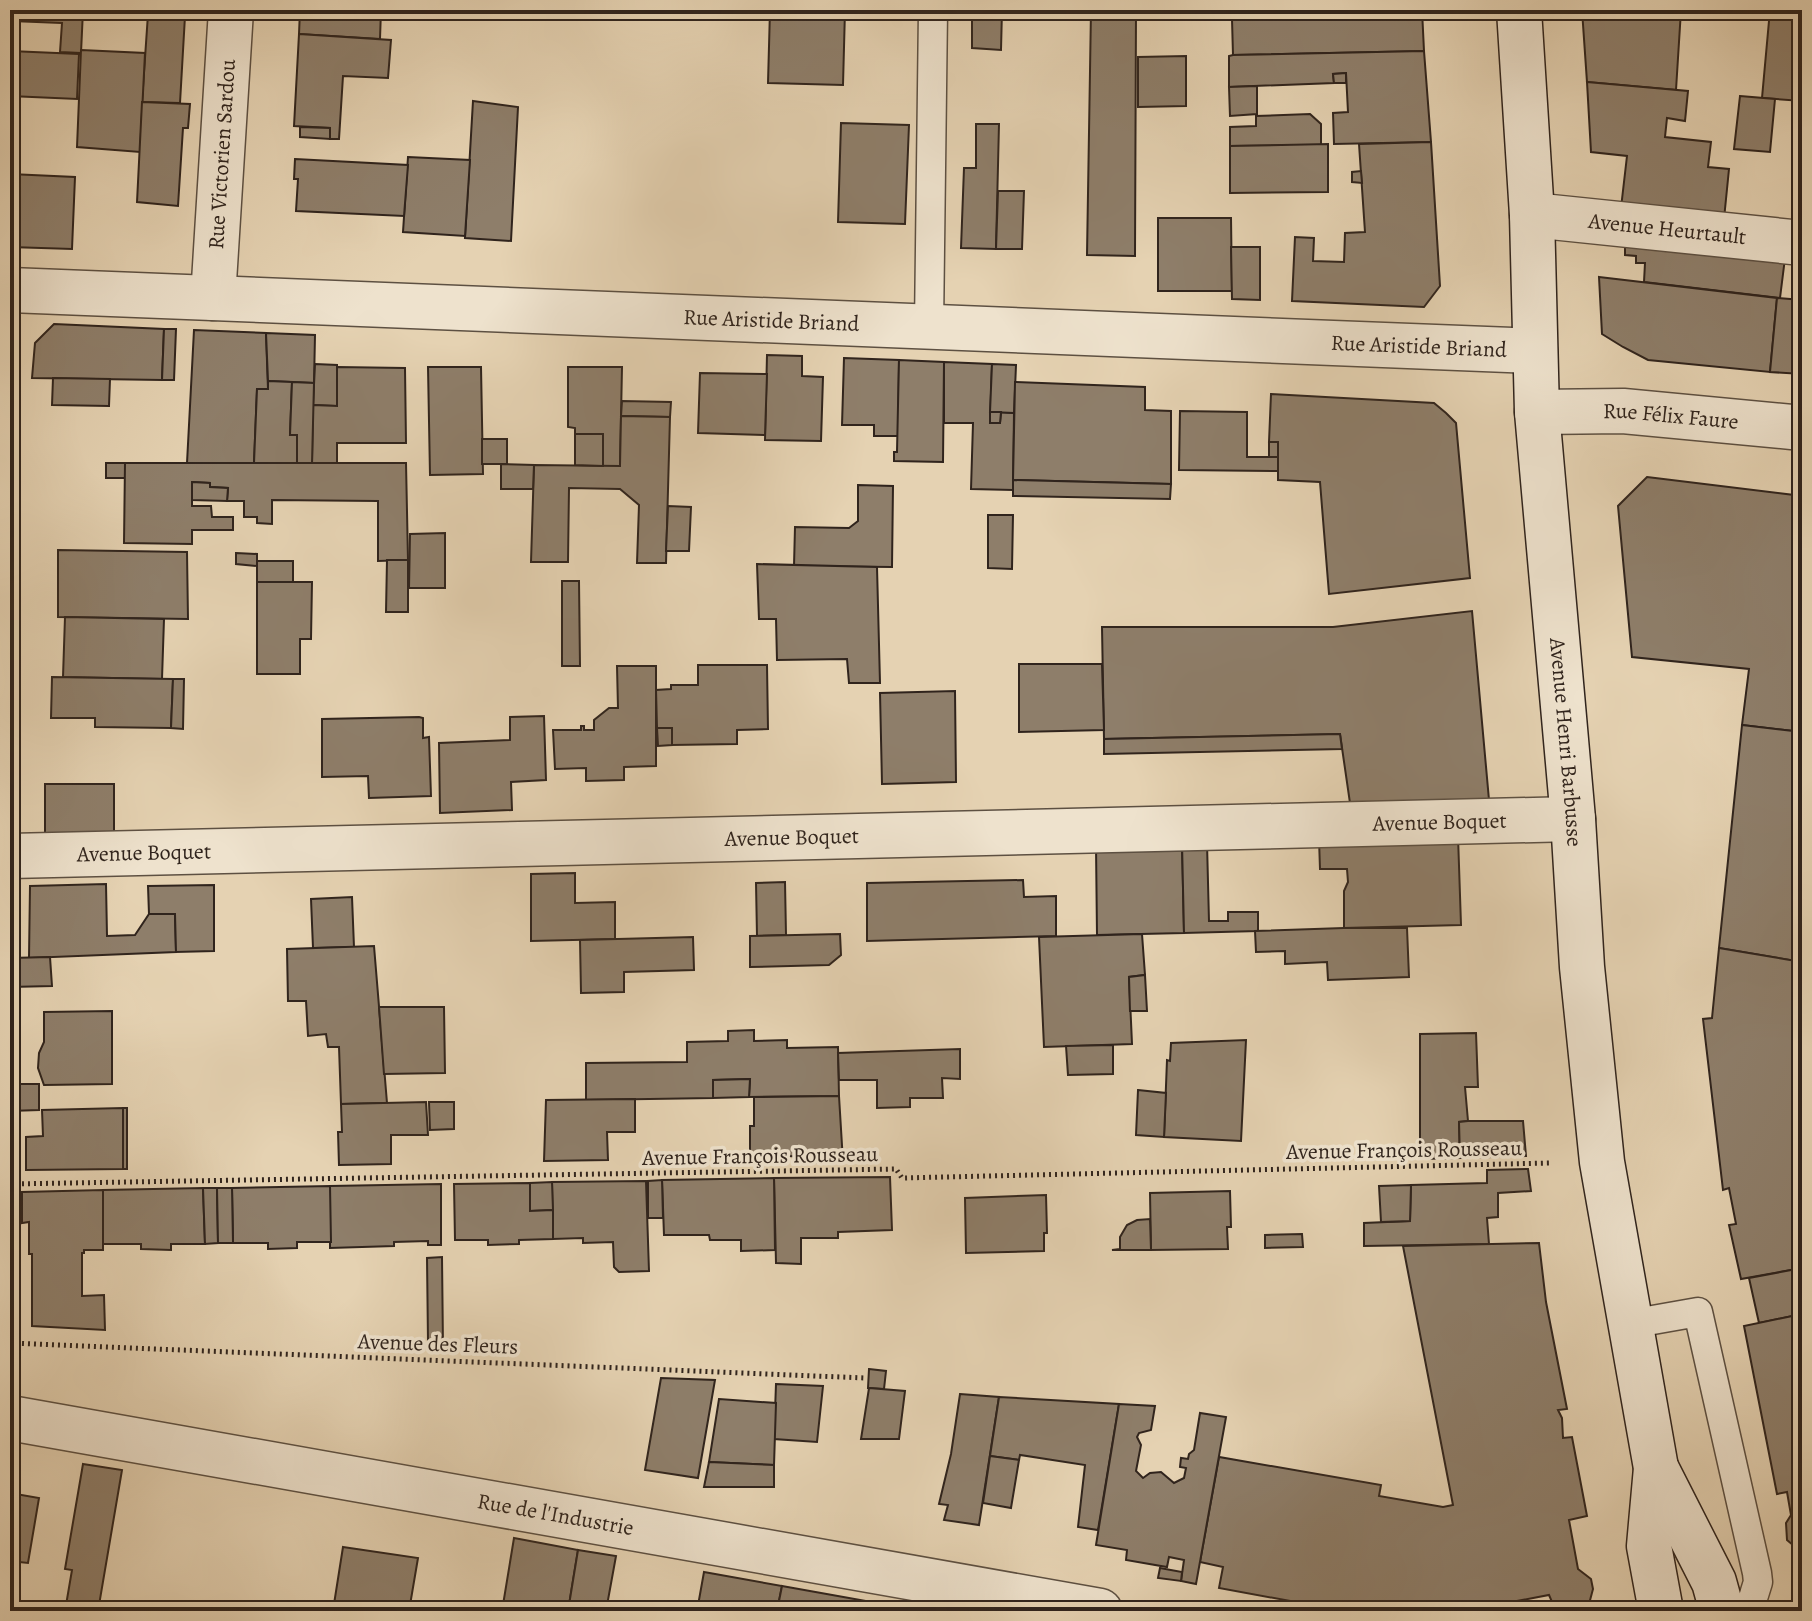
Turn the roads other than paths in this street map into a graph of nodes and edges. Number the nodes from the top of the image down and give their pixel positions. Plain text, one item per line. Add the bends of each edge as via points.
1 (231, 10) edge
2 (933, 10) edge
3 (1519, 10) edge
4 (1532, 215) junction
5 (1802, 243) edge
6 (10, 290) edge
7 (213, 298) junction
8 (929, 327) junction
9 (1535, 351) junction
10 (1537, 412) junction
11 (1802, 428) edge
12 (1573, 819) junction
13 (10, 856) edge
14 (1630, 1324) junction
15 (10, 1418) edge
16 (1656, 1468) junction
17 (1100, 1611) edge
18 (1661, 1611) edge
19 (1722, 1611) edge
20 (1749, 1611) edge

1 - 7 street, Rue Victorien Sardou
2 - 8 lane
3 - 4 street, Avenue Henri Barbusse
4 - 5 street, Avenue Heurtault
4 - 9 street, Avenue Henri Barbusse
6 - 7 street, Rue Aristide Briand
7 - 8 street, Rue Aristide Briand
8 - 9 street, Rue Aristide Briand
9 - 10 street, Avenue Henri Barbusse
10 - 11 street, Rue Félix Faure via 1623,411
10 - 12 street, Avenue Henri Barbusse
12 - 13 street, Avenue Boquet
12 - 14 street, Avenue Henri Barbusse via 1602,1162
14 - 16 street, Avenue Henri Barbusse
14 - 20 lane via 1698,1312 1757,1573
15 - 17 street, Rue de l'Industrie
16 - 18 street via 1649,1546
16 - 19 street via 1714,1582

